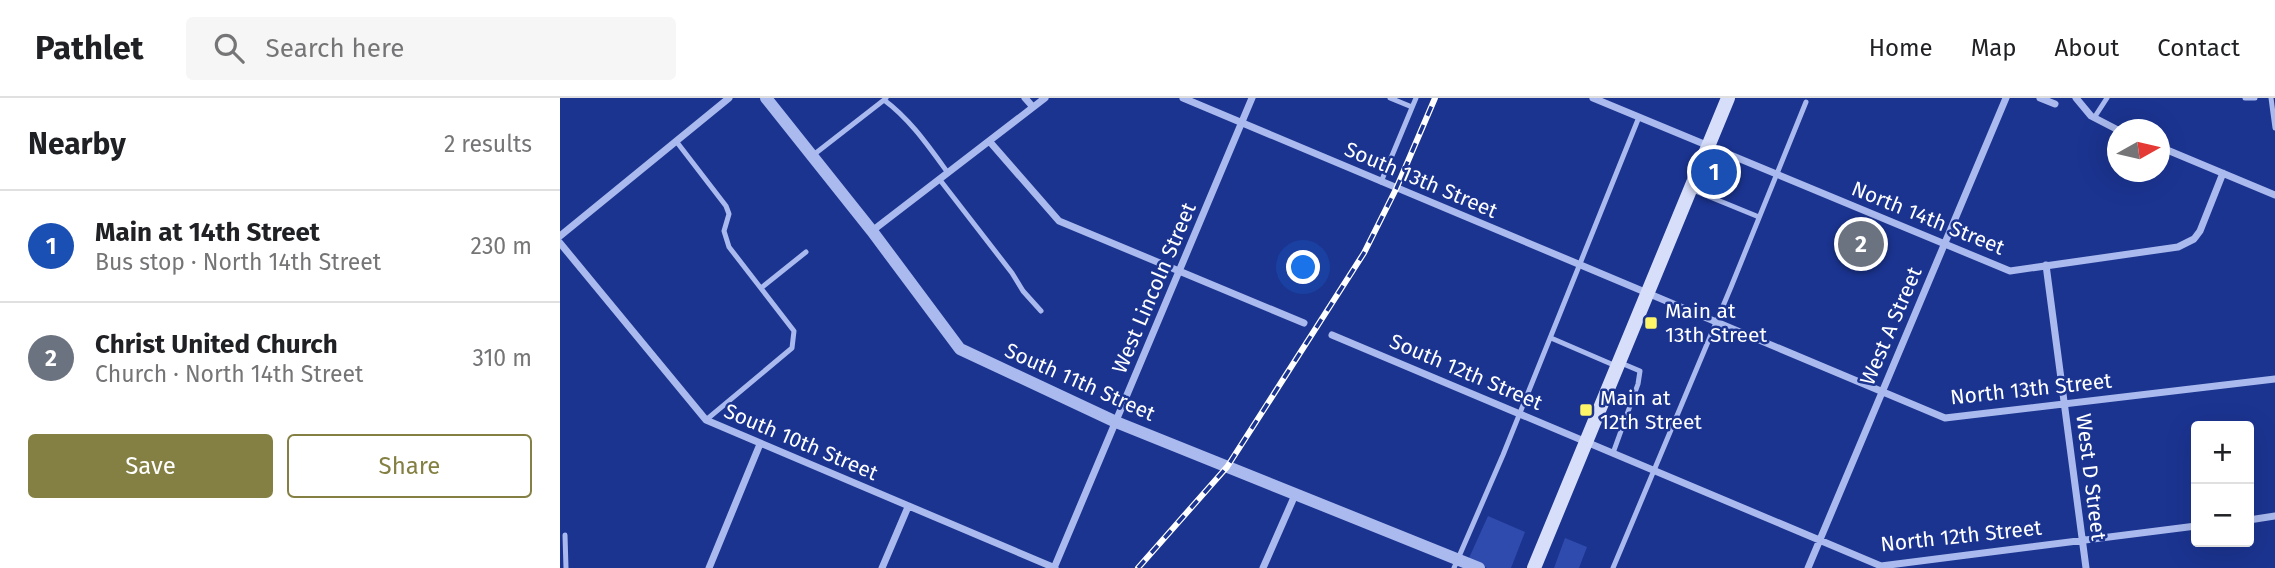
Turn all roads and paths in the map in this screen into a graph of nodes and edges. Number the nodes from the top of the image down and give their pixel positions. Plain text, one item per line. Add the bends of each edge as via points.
1 (729, 98) edge
2 (766, 98) edge
3 (1025, 98) edge
4 (1045, 98) edge
5 (1183, 98) edge
6 (1252, 98) edge
7 (1391, 98) edge
8 (1416, 98) edge
9 (1592, 98) edge
10 (1728, 98) edge
11 (2006, 98) edge
12 (2040, 98) edge
13 (2076, 98) edge
14 (2107, 98) edge
15 (2245, 98) edge
16 (2255, 98) edge
17 (2271, 98) edge
18 (885, 99) edge
19 (1806, 102) dead end
20 (2055, 104) dead end
21 (1032, 107) junction
22 (1412, 107) junction
23 (1639, 117) junction
24 (2094, 118) junction
25 (1242, 123) junction
26 (2107, 124) edge
27 (2275, 128) edge
28 (676, 142) junction
29 (990, 142) junction
30 (1708, 146) junction
31 (2170, 151) edge
32 (812, 156) junction
33 (948, 173) junction
34 (2223, 173) junction
35 (1777, 175) junction
36 (940, 180) junction
37 (1381, 182) junction
38 (1690, 189) junction
39 (2275, 195) edge
40 (1759, 217) junction
41 (872, 231) junction
42 (560, 236) edge
43 (560, 243) edge
44 (1944, 245) junction
45 (806, 252) dead end
46 (2046, 265) junction
47 (1580, 266) junction
48 (1180, 272) junction
49 (761, 288) junction
50 (1646, 294) junction
51 (1041, 311) dead end
52 (1304, 323) dead end
53 (1715, 323) junction
54 (1332, 335) dead end
55 (1551, 338) junction
56 (1617, 364) junction
57 (2275, 379) edge
58 (1882, 393) junction
59 (2064, 404) junction
60 (1519, 414) junction
61 (706, 420) junction
62 (1116, 422) junction
63 (1585, 442) junction
64 (760, 443) junction
65 (1613, 453) junction
66 (1653, 470) junction
67 (1295, 495) junction
68 (908, 507) junction
69 (2275, 516) edge
70 (2254, 519) edge
71 (2191, 527) edge
72 (565, 534) dead end
73 (1820, 540) junction
74 (2082, 540) junction
75 (1456, 564) edge
76 (565, 568) edge
77 (709, 568) edge
78 (882, 568) edge
79 (1055, 568) edge
80 (1263, 568) edge
81 (1479, 568) edge
82 (1534, 568) edge
83 (1613, 568) edge
84 (1808, 568) edge
85 (2085, 568) edge

1 - 28 street
2 - 32 street, South 11th Street
3 - 21 street
4 - 21 street
5 - 25 street, South 13th Street
6 - 25 street, West Lincoln Street
7 - 22 lane
8 - 22 lane
9 - 23 street, North 14th Street
10 - 30 main road
11 - 44 street, West A Street
12 - 20 street
13 - 24 street
14 - 24 lane
15 - 16 lane
17 - 27 lane
18 - 32 lane
18 - 33 lane
19 - 35 lane
21 - 29 street
22 - 37 lane
23 - 30 street, North 14th Street
23 - 47 lane
24 - 26 street
25 - 37 street, South 13th Street
25 - 48 street, West Lincoln Street
28 - 42 street
28 - 49 lane via 726,205 729,214 724,231 729,247
29 - 33 street
29 - 48 street via 1059,221
30 - 35 street, North 14th Street
30 - 38 main road
31 - 34 street
32 - 41 street, South 11th Street
33 - 36 street
34 - 39 street
34 - 46 street, North 14th Street via 2200,231 2187,244
35 - 40 lane
35 - 44 street, North 14th Street
36 - 41 street
36 - 51 lane
37 - 47 street, South 13th Street
38 - 40 lane
38 - 50 main road
40 - 53 lane
41 - 62 street, South 11th Street via 960,349
43 - 61 street, South 10th Street
44 - 46 street, North 14th Street via 2010,271
44 - 58 street, West A Street
45 - 49 lane
46 - 59 street, West D Street
47 - 50 street, South 13th Street
47 - 55 lane
48 - 52 street
48 - 62 street, West Lincoln Street
49 - 61 lane via 794,331 792,348
50 - 53 street, North 13th Street
50 - 56 main road
53 - 58 street, North 13th Street
53 - 66 lane
54 - 60 street, South 12th Street
55 - 56 lane
55 - 60 lane
56 - 63 main road
56 - 65 lane via 1640,371
57 - 59 street, North 13th Street
58 - 59 street, North 13th Street via 1945,418
58 - 73 street, West A Street
59 - 74 street, West D Street
60 - 63 street, South 12th Street
60 - 75 lane
61 - 64 street, South 10th Street
62 - 67 street, South 11th Street
62 - 79 street, West Lincoln Street
63 - 65 street, North 12th Street
63 - 82 main road
64 - 68 street, South 10th Street
64 - 77 street
65 - 66 street, North 12th Street
66 - 73 street, North 12th Street
66 - 83 lane
67 - 75 street, South 11th Street
67 - 80 street
68 - 78 street
68 - 79 street, South 10th Street
69 - 70 street
71 - 74 street, North 12th Street
72 - 76 lane
73 - 74 street, North 12th Street via 1881,566
73 - 84 street, West A Street
74 - 85 street, West D Street
75 - 81 street, South 11th Street

